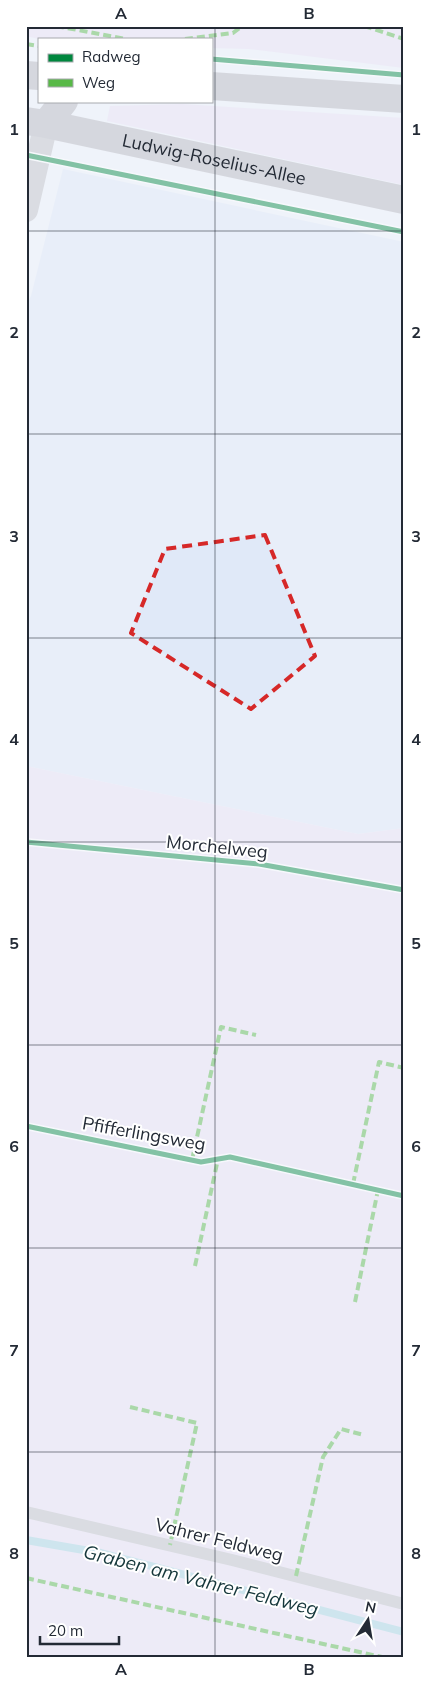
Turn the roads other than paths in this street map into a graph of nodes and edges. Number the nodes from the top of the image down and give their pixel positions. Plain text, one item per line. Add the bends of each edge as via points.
1 (212, 86) edge
2 (404, 99) edge
3 (63, 102) edge
4 (36, 122) edge
5 (404, 200) edge
6 (26, 210) edge
7 (26, 1512) edge
8 (404, 1604) edge

1 - 2 main road
3 - 4 main road
4 - 5 main road, Ludwig-Roselius-Allee
4 - 6 street
7 - 8 lane, Vahrer Feldweg

